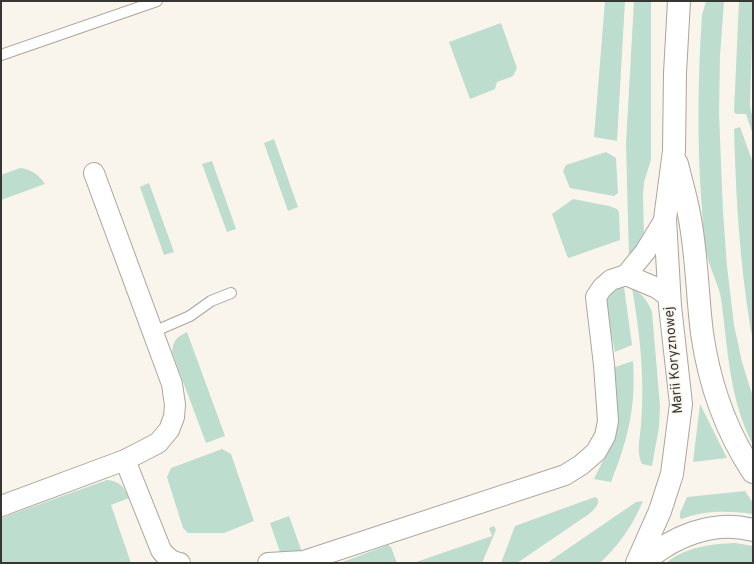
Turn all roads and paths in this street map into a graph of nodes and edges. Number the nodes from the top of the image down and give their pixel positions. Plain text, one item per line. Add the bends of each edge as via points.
1 (157, 1) edge
2 (679, 1) edge
3 (1, 56) edge
4 (674, 151) junction
5 (94, 173) dead end
6 (665, 219) junction
7 (626, 275) junction
8 (231, 293) dead end
9 (669, 298) junction
10 (153, 332) junction
11 (125, 460) junction
12 (753, 472) edge
13 (1, 506) edge
14 (753, 530) edge
15 (180, 563) edge
16 (268, 563) edge
17 (637, 563) edge
18 (642, 563) edge

1 - 3 lane
2 - 4 street, Marii Koryznowej
4 - 6 street, Marii Koryznowej
4 - 12 street, Marii Koryznowej via 689,214 708,369 732,433
5 - 10 street
6 - 7 street via 645,252
6 - 9 street, Marii Koryznowej
7 - 9 street via 657,288
7 - 16 street via 611,280 596,297 608,421 605,436 596,452 581,465 565,475 311,559
8 - 10 lane via 210,301 190,316
9 - 17 street, Marii Koryznowej via 681,404 678,435 666,495
10 - 11 street via 172,384 174,417 169,430 158,442
11 - 13 street
11 - 15 street via 161,550 175,563
14 - 18 street via 723,527 700,530 656,551

